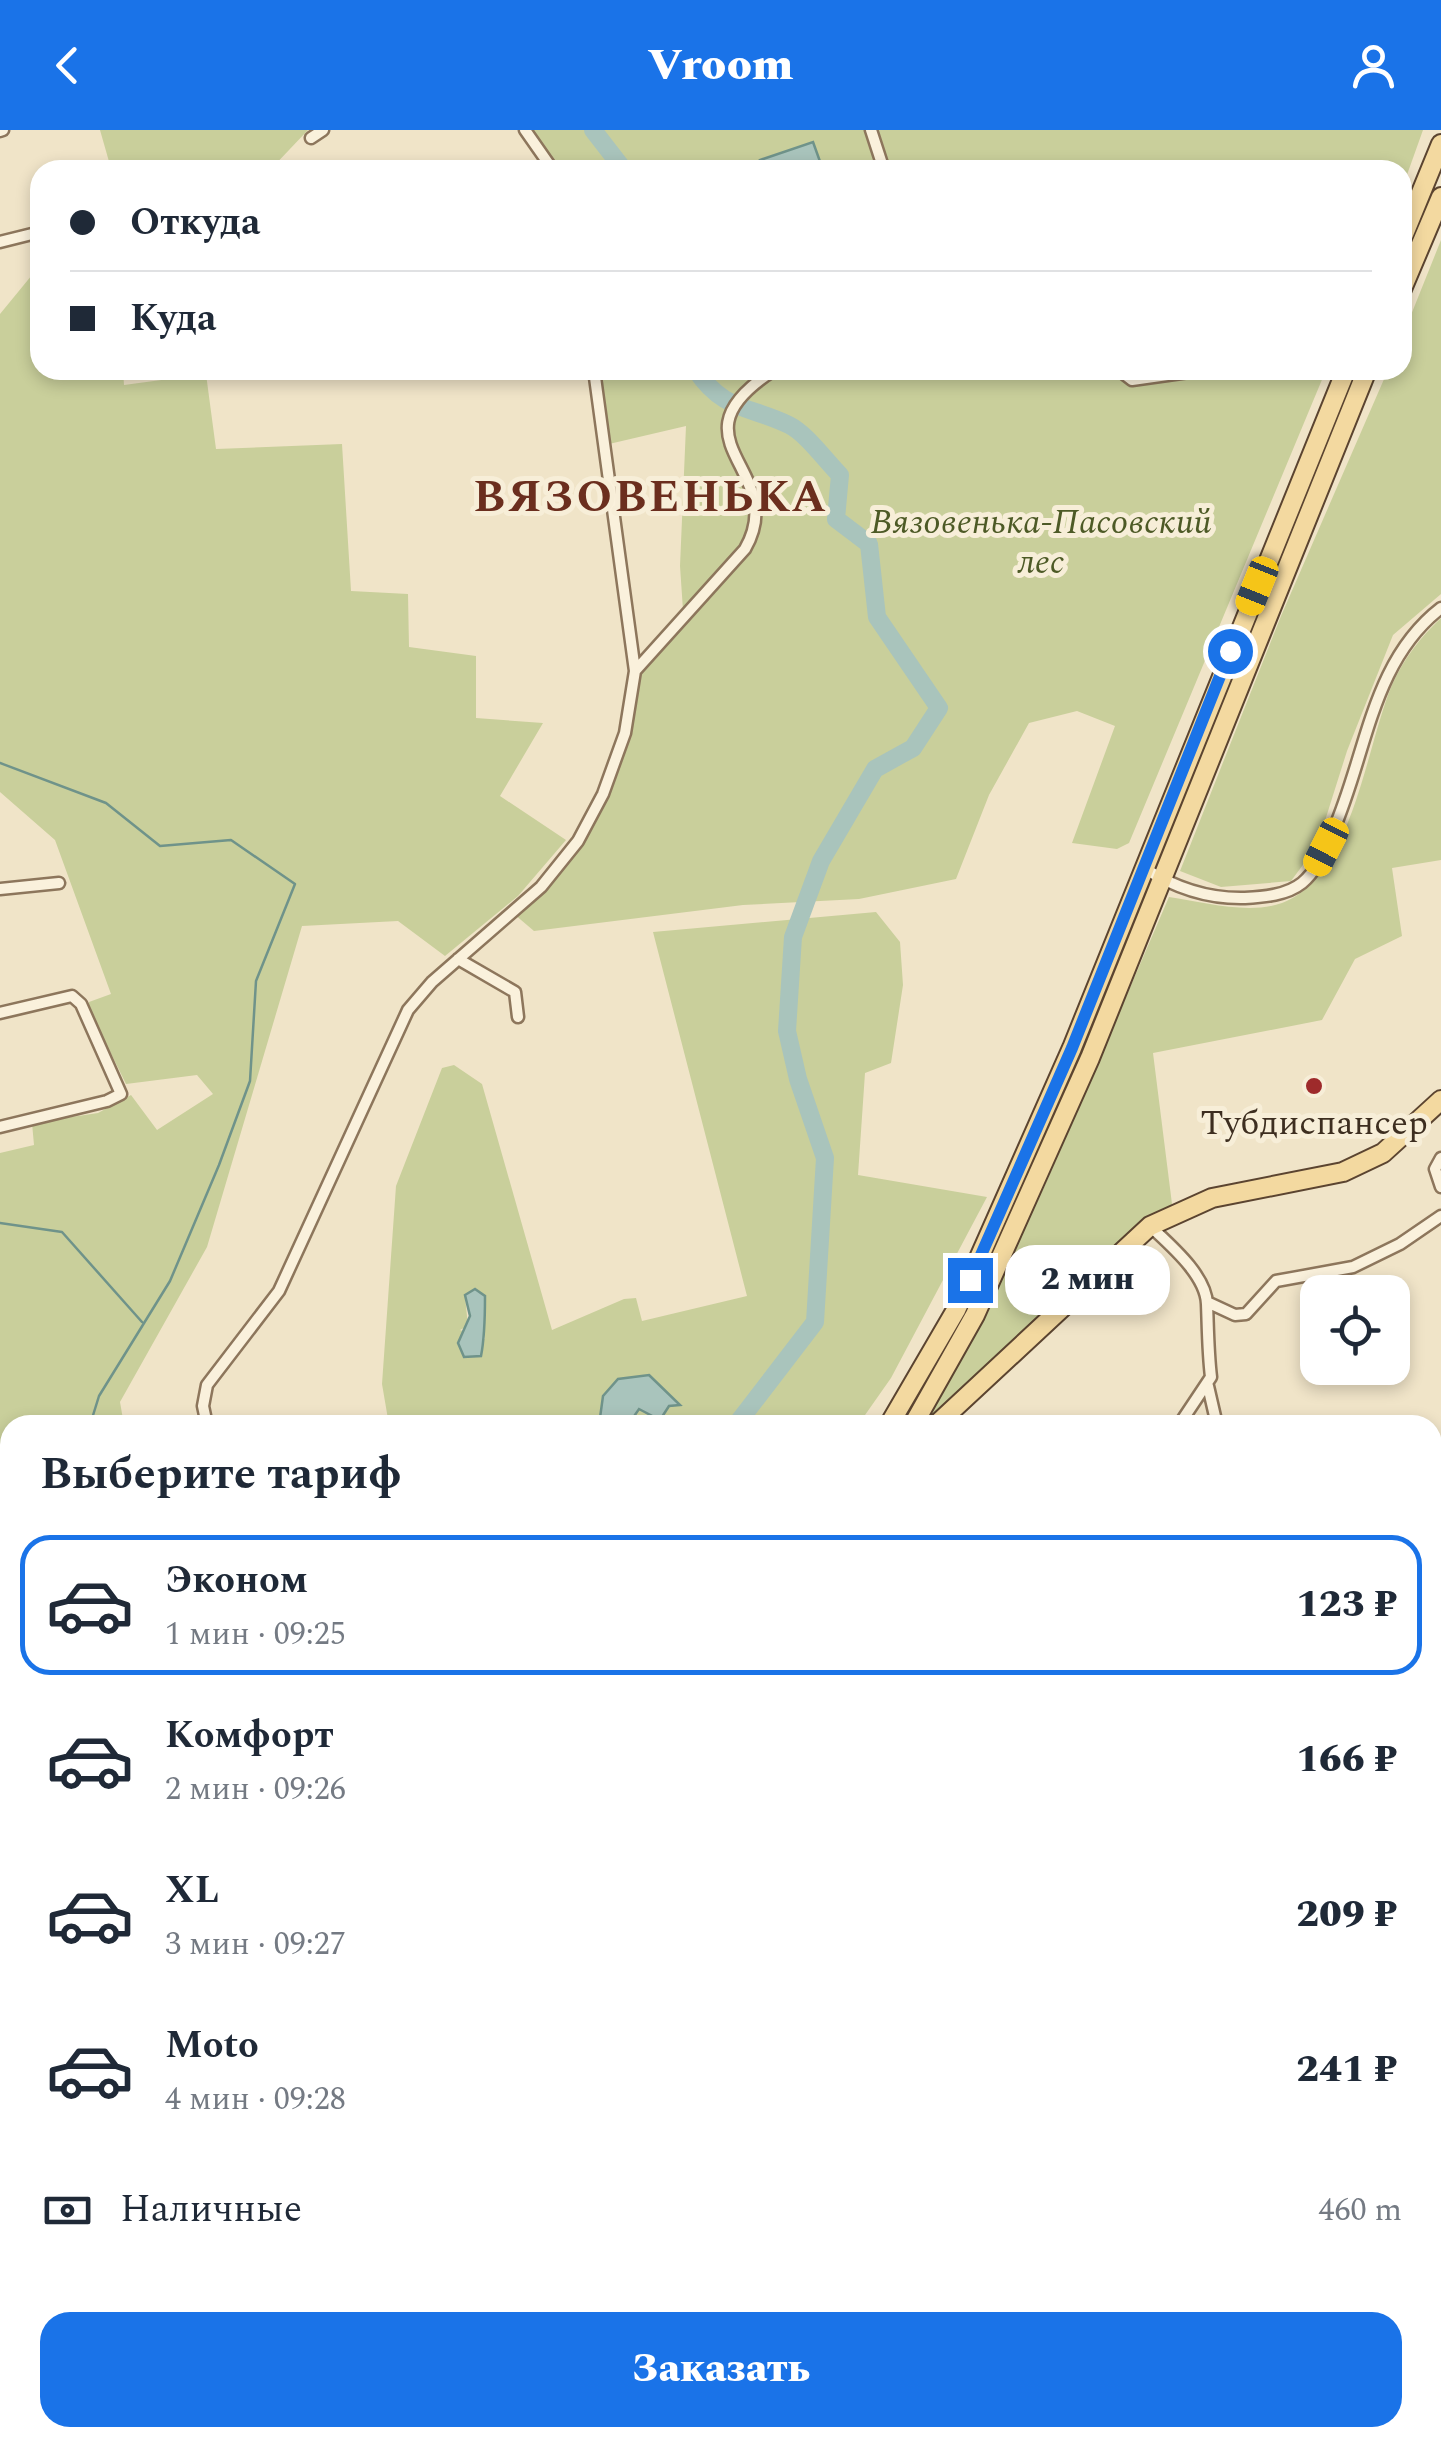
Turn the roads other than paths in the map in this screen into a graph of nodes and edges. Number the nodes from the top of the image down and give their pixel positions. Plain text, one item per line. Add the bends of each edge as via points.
1 (324, 130) edge
2 (526, 130) edge
3 (871, 130) edge
4 (311, 138) dead end
5 (1441, 144) edge
6 (546, 160) edge
7 (881, 160) edge
8 (1441, 197) edge
9 (1412, 215) edge
10 (30, 234) edge
11 (0, 242) edge
12 (1412, 265) edge
13 (596, 380) edge
14 (761, 380) edge
15 (1342, 380) edge
16 (1363, 380) edge
17 (1441, 608) edge
18 (635, 671) junction
19 (1144, 868) junction
20 (1161, 879) junction
21 (59, 883) dead end
22 (0, 889) edge
23 (458, 959) junction
24 (0, 1013) edge
25 (518, 1018) dead end
26 (1441, 1100) edge
27 (0, 1127) edge
28 (1441, 1158) edge
29 (1441, 1187) edge
30 (1441, 1216) edge
31 (1150, 1226) junction
32 (1207, 1302) junction
33 (1208, 1386) junction
34 (204, 1415) edge
35 (894, 1415) edge
36 (919, 1415) edge
37 (947, 1415) edge
38 (1186, 1415) edge
39 (1215, 1415) edge

1 - 4 street
2 - 6 street
3 - 7 street
5 - 9 main road
8 - 12 main road
10 - 11 street
13 - 18 street
14 - 18 street via 738,398 726,425 757,508 756,529
15 - 19 main road
16 - 20 main road
17 - 20 street via 1391,663 1344,806 1313,872 1299,886 1249,898 1198,893
18 - 23 street via 625,733 578,840 542,887
19 - 20 street
19 - 35 main road via 956,1310
20 - 36 main road via 975,1315
21 - 22 street
23 - 25 street via 515,992
23 - 34 street via 408,1010 279,1291 207,1385
24 - 27 street via 72,996 120,1094
26 - 31 main road via 1383,1153 1343,1172 1212,1198
28 - 29 street via 1435,1168
30 - 32 street via 1353,1266 1276,1281 1246,1314
31 - 32 street via 1182,1257
31 - 37 main road
32 - 33 street
33 - 38 street
33 - 39 street

